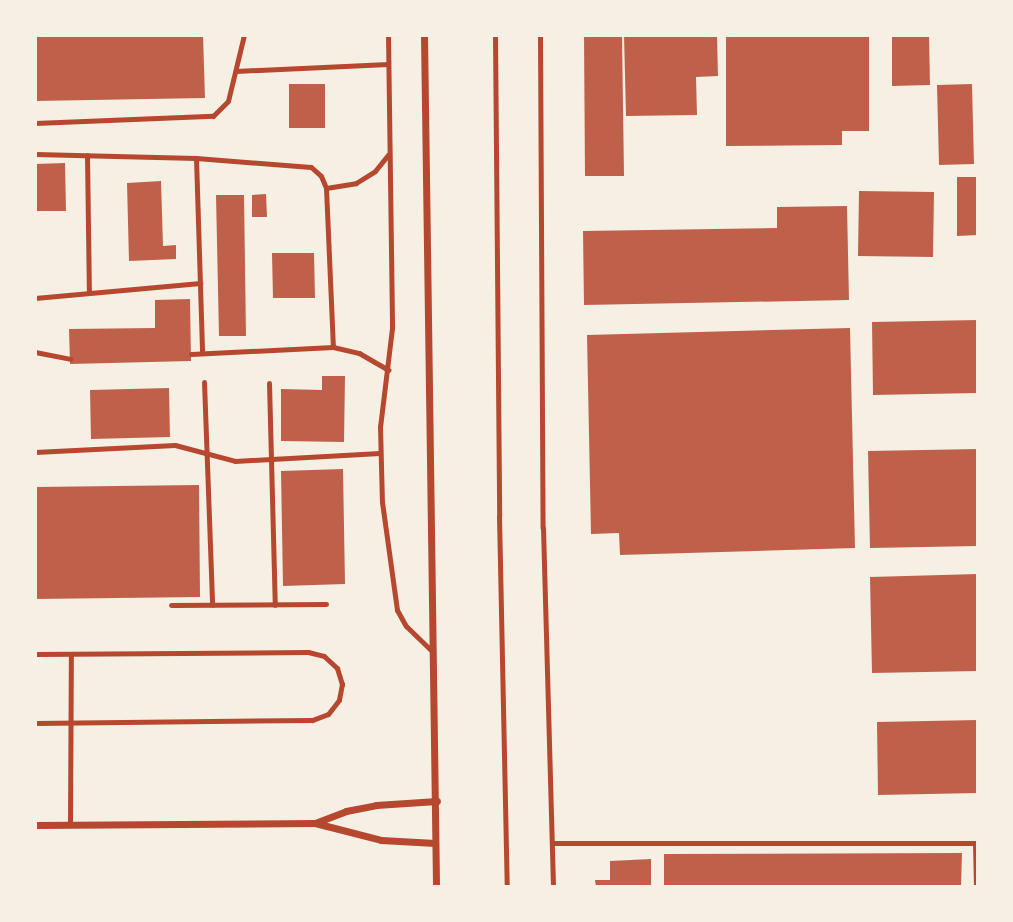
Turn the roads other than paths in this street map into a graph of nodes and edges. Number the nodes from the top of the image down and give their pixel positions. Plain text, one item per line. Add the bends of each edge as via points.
1 (244, 35) edge
2 (388, 35) edge
3 (424, 35) edge
4 (495, 35) edge
5 (540, 35) edge
6 (388, 64) junction
7 (236, 71) junction
8 (35, 123) edge
9 (389, 153) junction
10 (35, 154) edge
11 (87, 155) junction
12 (196, 158) junction
13 (326, 188) junction
14 (200, 283) junction
15 (89, 293) junction
16 (35, 298) edge
17 (333, 347) junction
18 (35, 352) edge
19 (202, 353) junction
20 (191, 354) dead end
21 (69, 359) dead end
22 (389, 370) junction
23 (204, 382) dead end
24 (269, 383) dead end
25 (35, 452) edge
26 (206, 452) junction
27 (380, 453) junction
28 (270, 460) junction
29 (326, 604) dead end
30 (171, 605) dead end
31 (212, 605) junction
32 (275, 605) junction
33 (35, 654) edge
34 (71, 654) junction
35 (435, 654) junction
36 (71, 722) junction
37 (35, 723) edge
38 (437, 801) junction
39 (315, 823) junction
40 (70, 824) junction
41 (35, 825) edge
42 (435, 843) junction
43 (552, 843) junction
44 (977, 843) edge
45 (436, 887) edge
46 (507, 887) edge
47 (553, 887) edge
48 (976, 887) edge

1 - 7 lane
2 - 6 lane
3 - 35 street
4 - 46 lane
5 - 43 lane via 543,528
6 - 7 lane
6 - 9 lane
7 - 8 lane via 228,101 213,116
9 - 13 lane via 366,178 346,187
9 - 22 lane
10 - 11 lane
11 - 12 lane
11 - 15 lane
12 - 13 lane via 299,164 311,167
12 - 14 lane
13 - 17 lane
14 - 15 lane
14 - 19 lane
15 - 16 lane
17 - 19 lane
17 - 22 lane via 370,357
18 - 21 lane
19 - 20 lane
22 - 27 lane
23 - 26 lane
24 - 28 lane
25 - 26 lane via 175,445
26 - 28 lane via 235,461
26 - 31 lane
27 - 28 lane
27 - 35 lane via 397,610 406,626
28 - 32 lane
29 - 32 lane
30 - 31 lane
31 - 32 lane
33 - 34 lane
34 - 36 lane
34 - 36 lane via 308,652 324,656 337,667 342,684 339,700 328,714 312,720
35 - 38 street
36 - 37 lane
36 - 40 lane
38 - 39 street via 376,805
38 - 42 street
39 - 40 street
39 - 42 street via 381,840
40 - 41 street
42 - 45 street
43 - 44 lane
43 - 47 lane
44 - 48 lane

